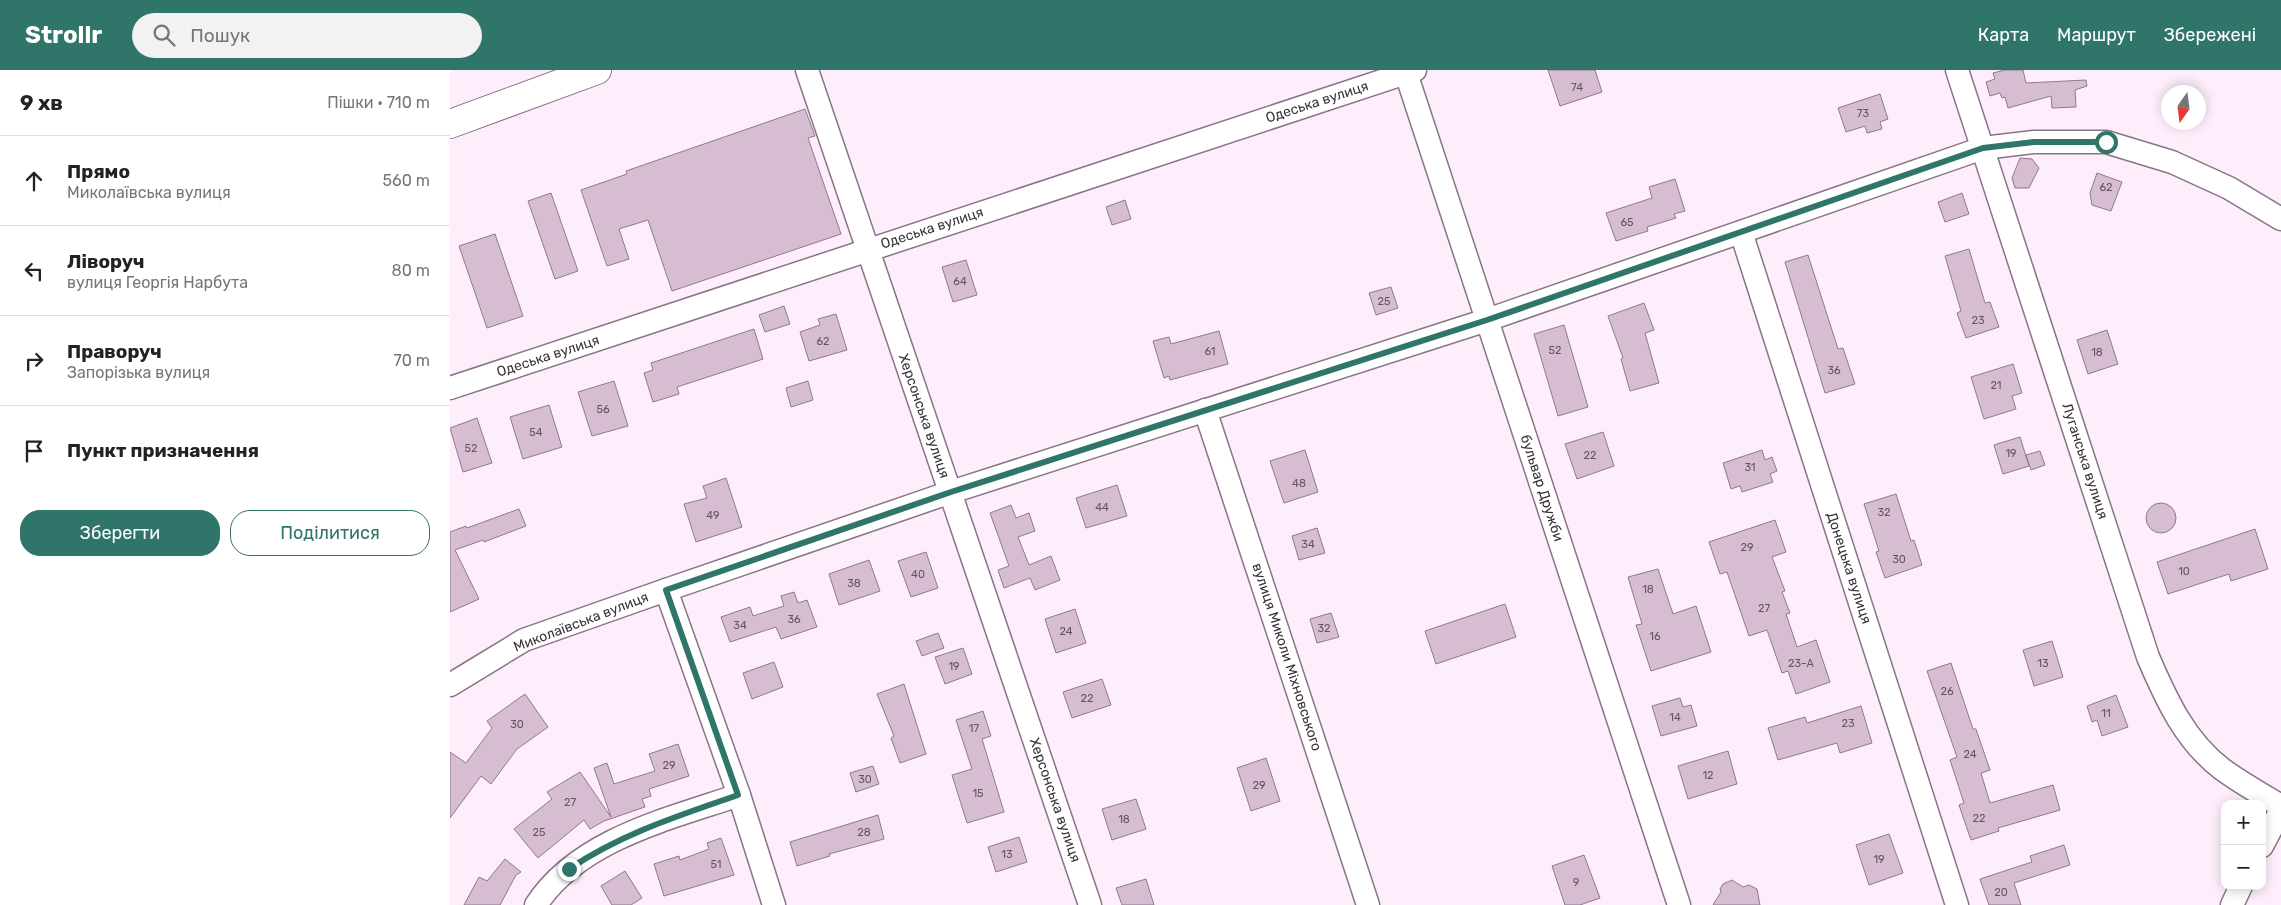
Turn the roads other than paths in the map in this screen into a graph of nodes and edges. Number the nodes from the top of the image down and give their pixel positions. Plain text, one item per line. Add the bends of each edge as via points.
1 (597, 70) edge
2 (807, 70) edge
3 (1957, 70) edge
4 (1409, 71) edge
5 (450, 124) edge
6 (1983, 148) junction
7 (2281, 219) edge
8 (1741, 232) junction
9 (867, 250) junction
10 (1487, 320) junction
11 (450, 388) edge
12 (1205, 410) junction
13 (951, 492) junction
14 (666, 590) junction
15 (450, 685) edge
16 (738, 795) junction
17 (2281, 808) edge
18 (2262, 845) edge
19 (2239, 890) edge
20 (536, 905) edge
21 (774, 905) edge
22 (1090, 905) edge
23 (1368, 905) edge
24 (1680, 905) edge
25 (1957, 905) edge
26 (2232, 905) edge

1 - 5 main road
2 - 9 street, Херсонська вулиця
3 - 6 street, Луганська вулиця
4 - 9 street, Одеська вулиця
4 - 10 street, бульвар Дружби
6 - 7 street, Миколаївська вулиця via 2034,142 2106,142 2172,162 2229,188
6 - 8 street, Миколаївська вулиця
6 - 17 street, Луганська вулиця via 2148,657 2164,694 2181,725 2200,749 2221,769
8 - 10 street, Миколаївська вулиця
8 - 25 street, Донецька вулиця
9 - 11 street, Одеська вулиця
9 - 13 street, Херсонська вулиця
10 - 12 street, Миколаївська вулиця
10 - 24 street, бульвар Дружби
12 - 13 street, Миколаївська вулиця
12 - 23 street, вулиця Миколи Міхновського
13 - 14 street, Миколаївська вулиця
13 - 22 street, Херсонська вулиця
14 - 15 street, Миколаївська вулиця via 524,640
14 - 16 street
16 - 20 street via 634,832 595,851 569,869
16 - 21 street
17 - 18 street
19 - 26 street

